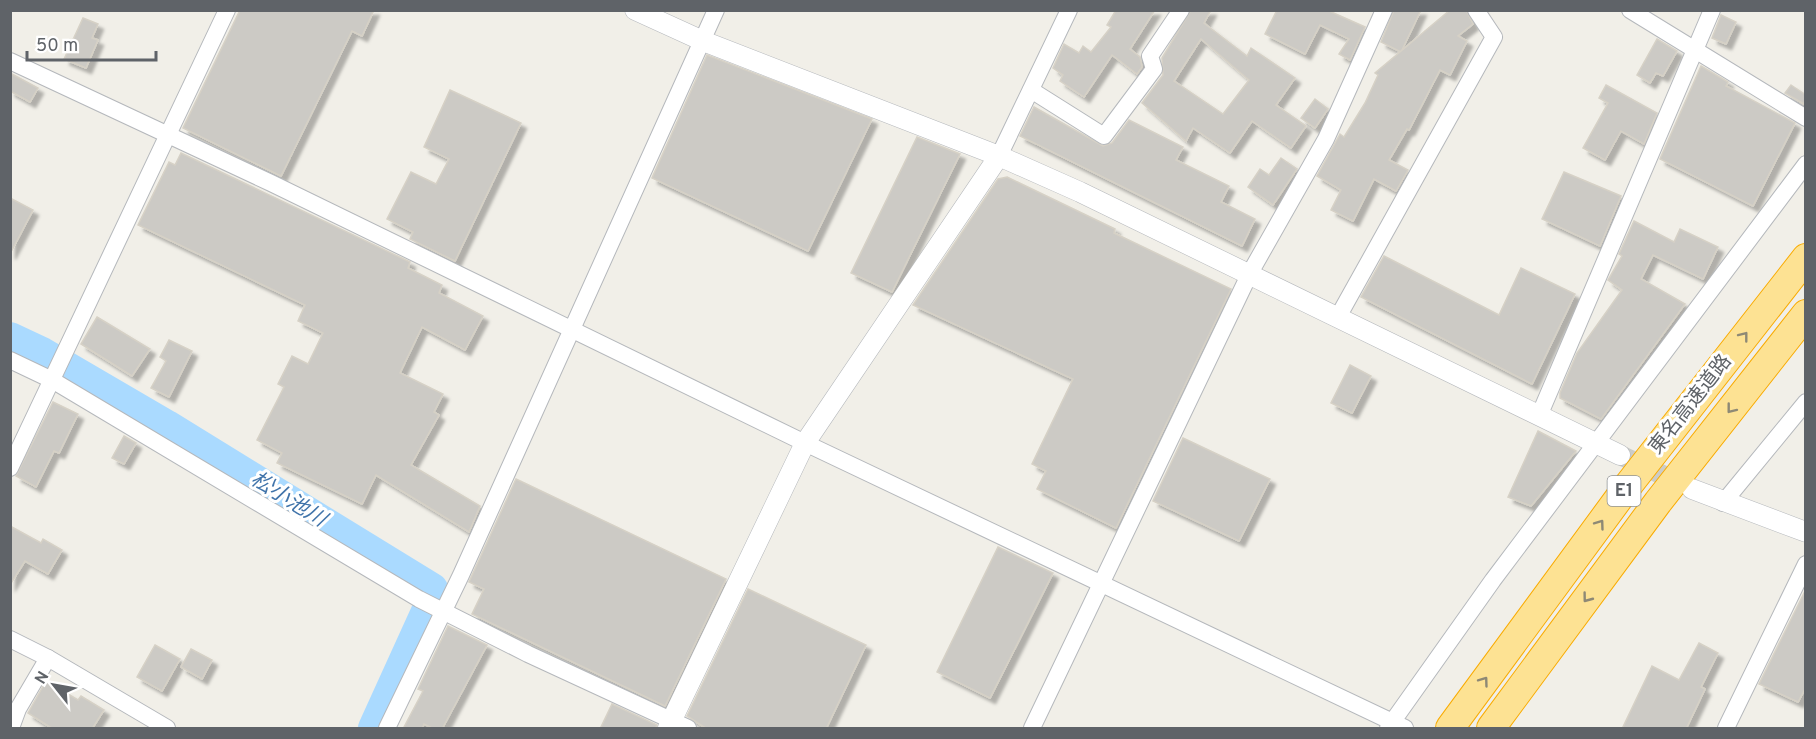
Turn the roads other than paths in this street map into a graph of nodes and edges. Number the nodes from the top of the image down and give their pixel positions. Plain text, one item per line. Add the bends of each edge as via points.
1 (227, 10) edge
2 (635, 10) edge
3 (716, 10) edge
4 (1069, 10) edge
5 (1182, 10) edge
6 (1384, 10) edge
7 (1476, 10) edge
8 (1630, 10) edge
9 (1712, 10) edge
10 (703, 41) junction
11 (1696, 50) junction
12 (10, 61) edge
13 (1031, 90) junction
14 (1806, 118) edge
15 (167, 134) junction
16 (999, 156) junction
17 (1806, 164) edge
18 (1806, 258) edge
19 (1250, 273) junction
20 (1806, 314) edge
21 (1338, 317) junction
22 (572, 328) junction
23 (10, 360) edge
24 (53, 379) junction
25 (1806, 402) edge
26 (1539, 416) junction
27 (805, 443) junction
28 (1596, 443) junction
29 (1620, 455) tunnel mouth
30 (10, 468) edge
31 (1692, 489) tunnel mouth
32 (1723, 503) junction
33 (1806, 532) edge
34 (1806, 564) edge
35 (1101, 582) junction
36 (440, 610) junction
37 (10, 639) edge
38 (48, 658) junction
39 (676, 726) edge
40 (1395, 727) edge
41 (11, 729) edge
42 (167, 729) edge
43 (387, 729) edge
44 (1032, 729) edge
45 (1450, 729) edge
46 (1491, 729) edge
47 (1726, 729) edge

1 - 15 street
2 - 10 street
3 - 10 street
4 - 13 street
5 - 13 street via 1150,56 1154,69 1104,136
6 - 19 street via 1326,139
7 - 21 street via 1494,37
8 - 11 street
9 - 11 street
10 - 16 street
10 - 22 street
11 - 14 street
11 - 26 street
12 - 15 street
13 - 16 street
15 - 22 street
15 - 24 street
16 - 19 street
16 - 27 street
17 - 28 street
45 -> 18 highway, 東名高速道路 / E1 via 1630,483
19 - 21 street
19 - 35 street
20 -> 46 highway, 東名高速道路 / E1 via 1658,502
21 - 26 street
22 - 27 street
22 - 36 street
23 - 24 street
24 - 30 street
24 - 36 street
25 - 32 street
26 - 28 street
27 - 35 street
27 - 39 street
28 - 29 street
28 - 40 street
31 - 32 street
32 - 33 street
34 - 47 street
35 - 40 street
35 - 44 street
36 - 39 street
36 - 43 street
37 - 38 street
38 - 41 street via 18,709
38 - 42 street

